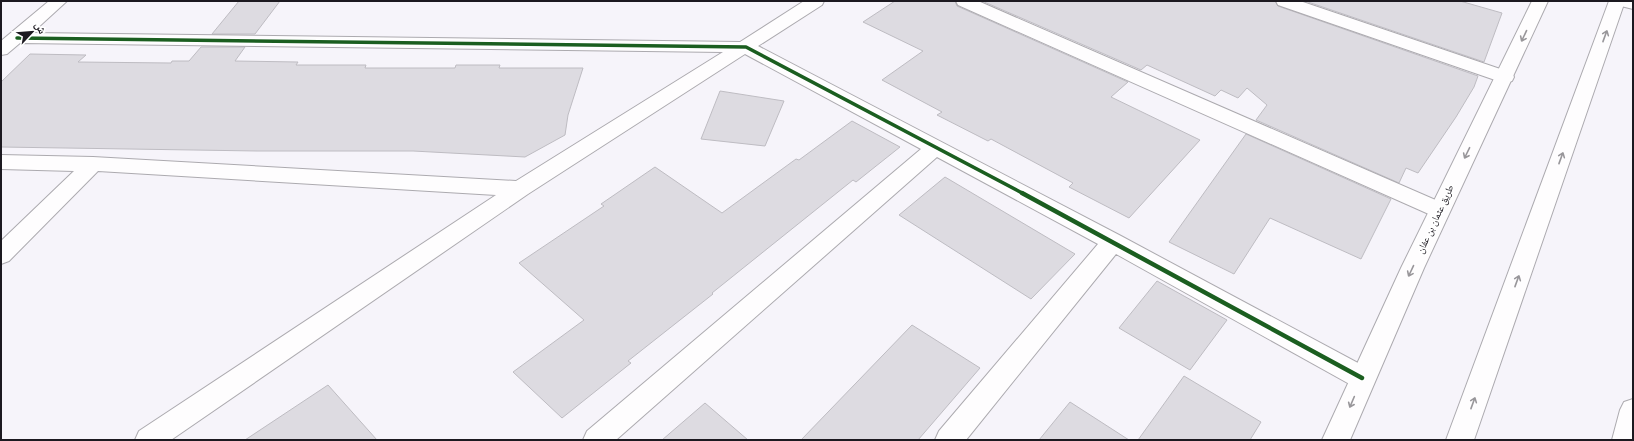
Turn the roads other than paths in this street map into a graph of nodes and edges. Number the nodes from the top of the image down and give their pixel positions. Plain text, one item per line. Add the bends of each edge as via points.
1 (59, 1) edge
2 (816, 1) edge
3 (964, 1) edge
4 (1284, 1) edge
5 (1540, 1) edge
6 (1617, 1) edge
7 (1623, 1) edge
8 (1633, 4) edge
9 (17, 38) junction
10 (746, 47) junction
11 (1, 50) edge
12 (1505, 77) junction
13 (936, 147) junction
14 (1, 162) edge
15 (93, 164) junction
16 (520, 188) junction
17 (1439, 210) junction
18 (1113, 242) junction
19 (1, 255) edge
20 (1362, 378) junction
21 (1633, 410) edge
22 (149, 440) edge
23 (596, 440) edge
24 (949, 440) edge
25 (1336, 440) edge
26 (1460, 440) edge
27 (1626, 440) edge

1 - 9 street
2 - 10 street
3 - 17 street
4 - 12 street
5 -> 12 street, طريق عثمان بن عفان
26 -> 6 street
7 - 8 street
9 - 10 street
9 - 11 street
10 - 13 street
10 - 16 street
12 -> 17 street, طريق عثمان بن عفان
13 - 18 street
13 - 23 street
14 - 15 street
15 - 16 street
15 - 19 street
16 - 22 street
17 -> 20 street, طريق عثمان بن عفان
18 - 20 street
18 - 24 street
20 -> 25 street, طريق عثمان بن عفان
21 - 27 street

